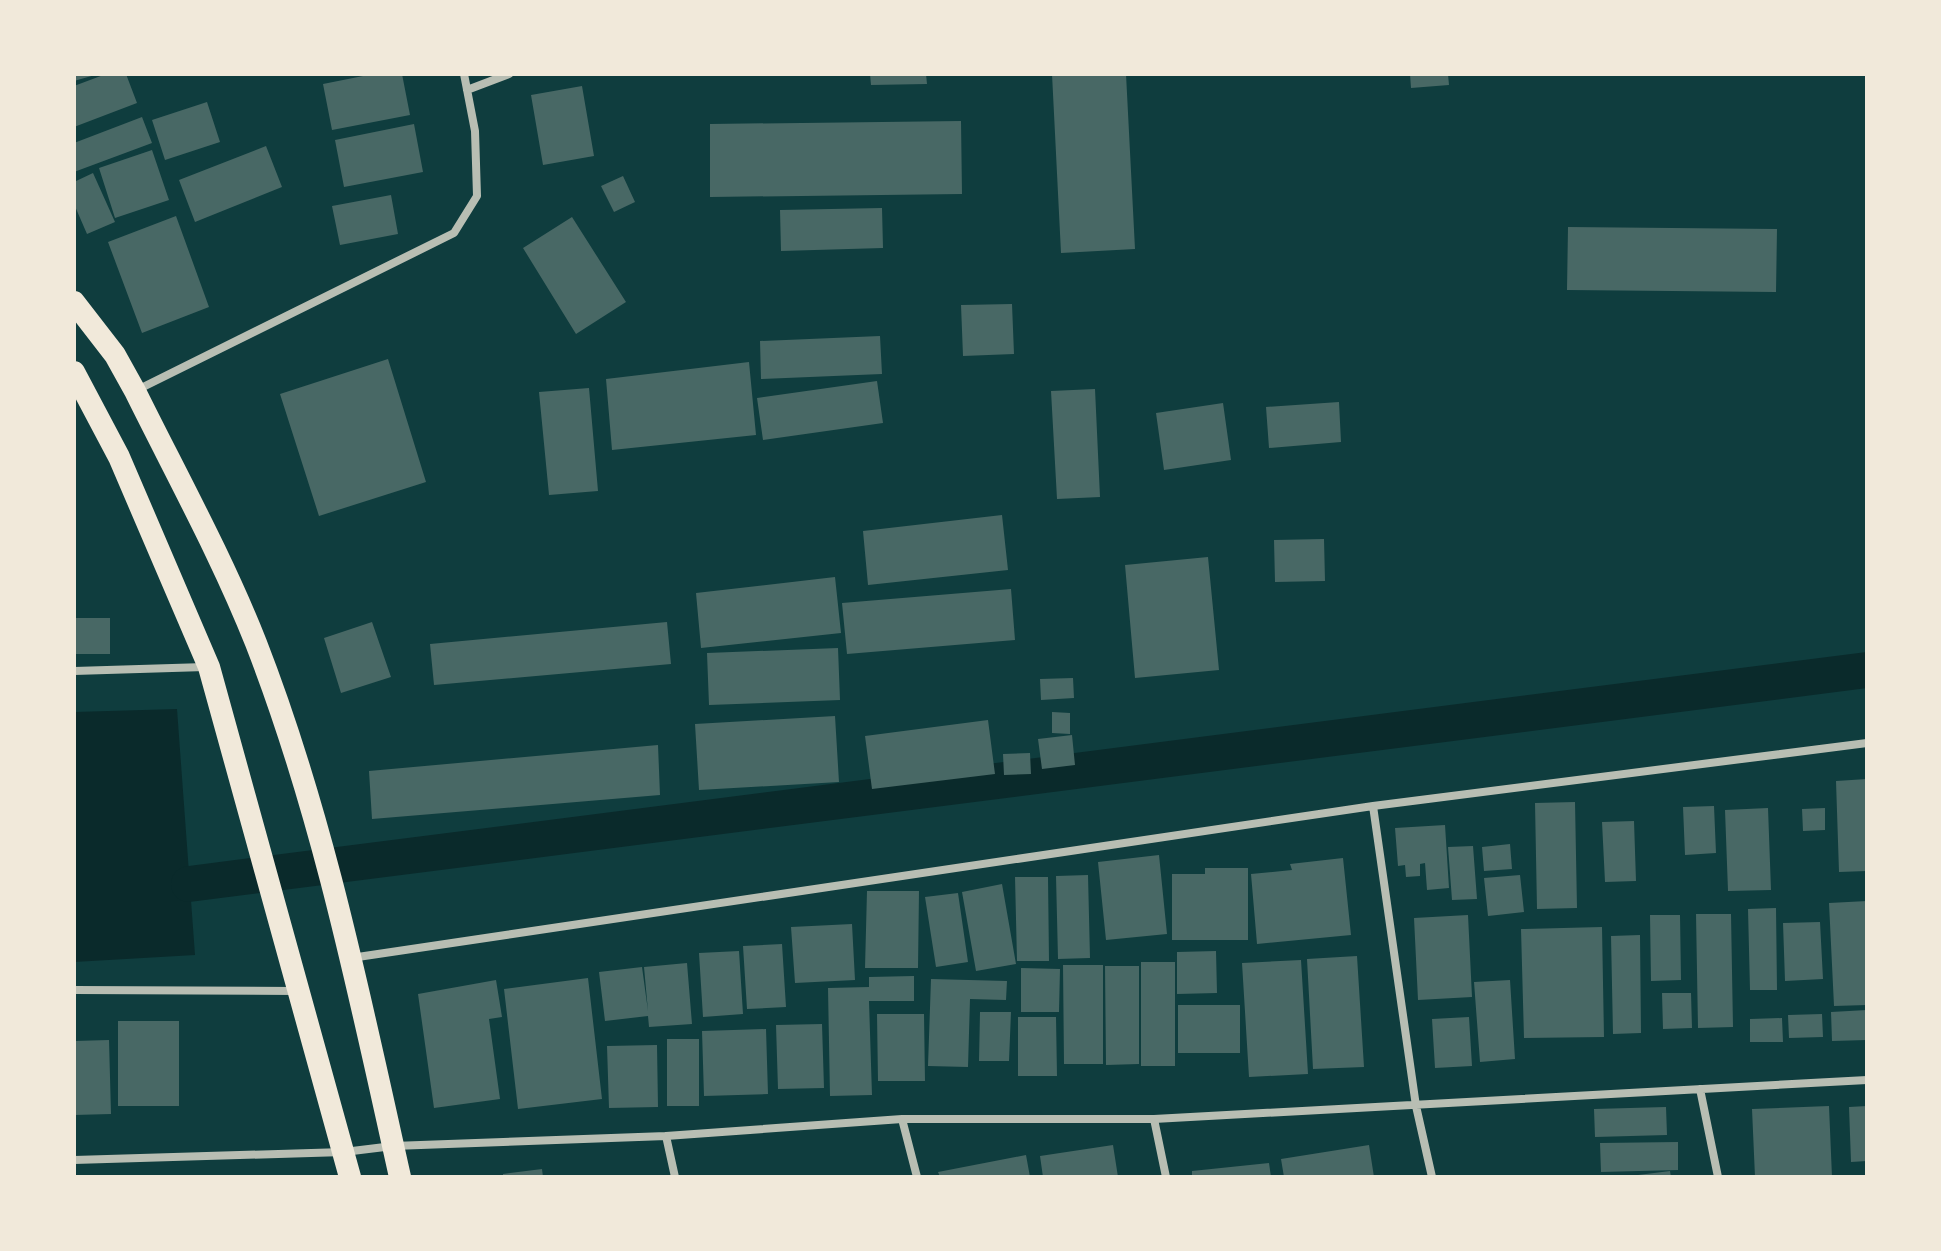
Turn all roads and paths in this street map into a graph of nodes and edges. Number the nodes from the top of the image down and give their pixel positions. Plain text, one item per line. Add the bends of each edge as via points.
1 (464, 74) edge
2 (509, 74) edge
3 (467, 90) junction
4 (74, 302) edge
5 (74, 372) edge
6 (135, 391) junction
7 (209, 667) junction
8 (74, 671) edge
9 (1867, 743) edge
10 (1373, 806) junction
11 (350, 958) junction
12 (296, 981) junction
13 (74, 990) edge
14 (1867, 1080) edge
15 (1700, 1089) junction
16 (1416, 1106) junction
17 (902, 1119) junction
18 (1154, 1119) junction
19 (666, 1136) junction
20 (393, 1146) junction
21 (344, 1152) junction
22 (74, 1160) edge
23 (350, 1177) edge
24 (400, 1177) edge
25 (675, 1177) edge
26 (917, 1177) edge
27 (1166, 1177) edge
28 (1432, 1177) edge
29 (1718, 1177) edge

1 - 3 street
2 - 3 street
3 - 6 street via 475,131 477,196 454,233
4 - 6 highway
5 - 7 highway via 119,457
6 - 11 highway via 234,592 293,745
7 - 8 street
7 - 12 highway
9 - 10 street
10 - 11 street
10 - 16 street
11 - 20 highway
12 - 13 street
12 - 21 highway
14 - 15 street
15 - 16 street
15 - 29 street
16 - 18 street
16 - 28 street
17 - 18 street
17 - 19 street
17 - 26 street
18 - 27 street
19 - 20 street
19 - 25 street
20 - 21 street
20 - 24 highway
21 - 22 street
21 - 23 highway

